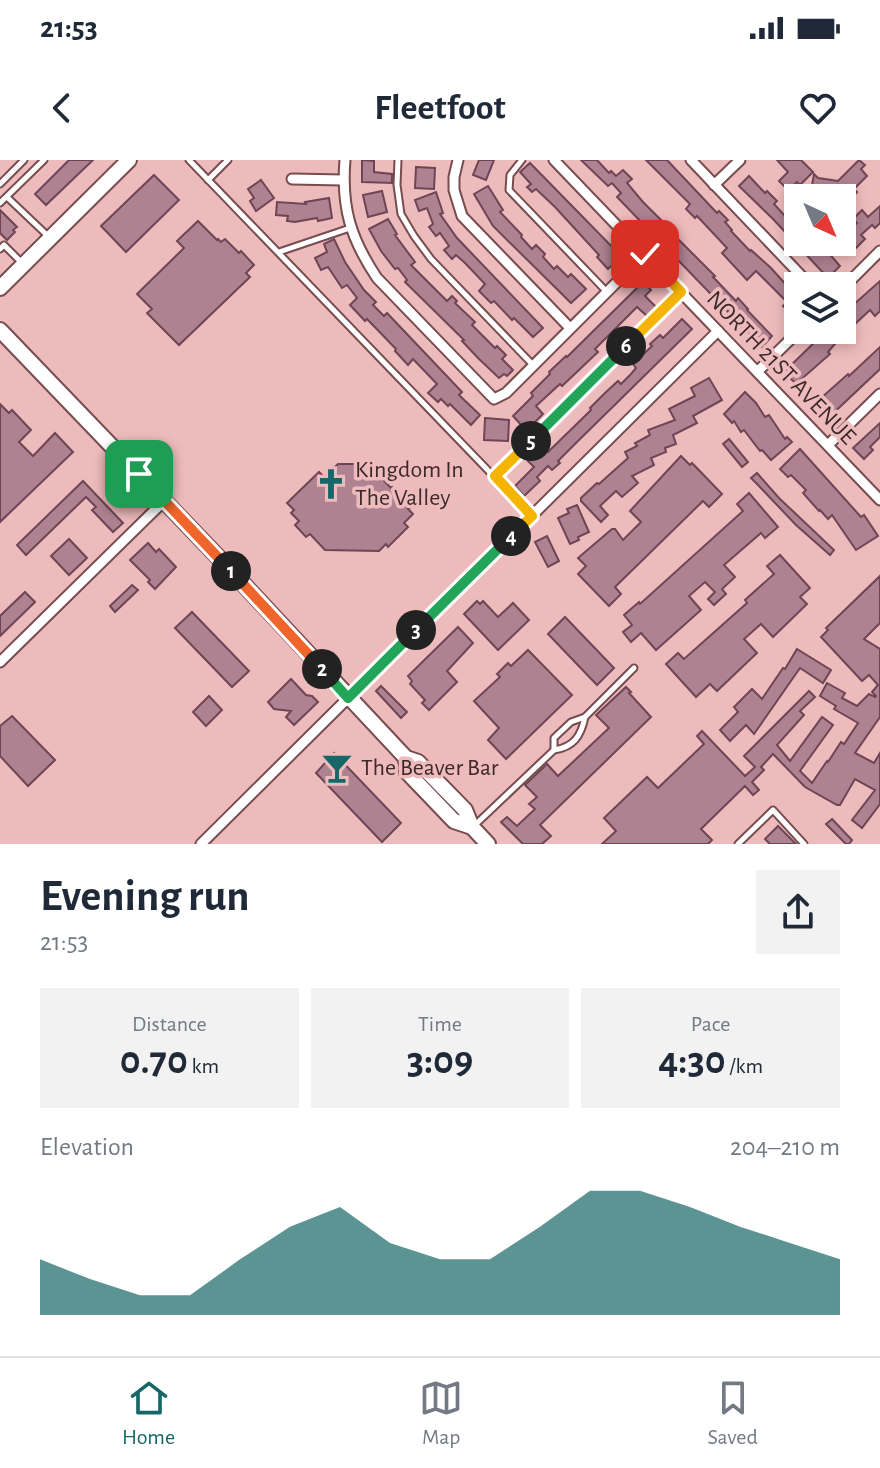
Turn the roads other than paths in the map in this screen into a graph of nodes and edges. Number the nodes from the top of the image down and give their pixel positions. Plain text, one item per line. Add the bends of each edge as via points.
1 (24, 160) edge
2 (44, 160) edge
3 (129, 160) edge
4 (189, 160) edge
5 (228, 160) edge
6 (345, 160) edge
7 (398, 160) edge
8 (458, 160) edge
9 (522, 160) edge
10 (554, 160) edge
11 (691, 160) edge
12 (740, 160) edge
13 (292, 179) dead end
14 (208, 180) junction
15 (343, 180) junction
16 (0, 184) edge
17 (714, 185) junction
18 (8, 198) dead end
19 (0, 203) edge
20 (350, 228) junction
21 (50, 238) junction
22 (0, 249) edge
23 (880, 251) edge
24 (279, 252) junction
25 (645, 254) junction
26 (23, 264) junction
27 (798, 272) edge
28 (856, 275) edge
29 (0, 288) edge
30 (607, 292) junction
31 (681, 292) junction
32 (570, 328) junction
33 (0, 330) edge
34 (718, 331) junction
35 (786, 344) edge
36 (533, 365) junction
37 (758, 371) junction
38 (880, 394) edge
39 (828, 445) junction
40 (495, 476) junction
41 (880, 500) edge
42 (164, 501) junction
43 (532, 516) junction
44 (0, 662) edge
45 (634, 668) dead end
46 (348, 698) junction
47 (585, 717) junction
48 (554, 750) junction
49 (472, 827) junction
50 (201, 844) edge
51 (488, 844) edge
52 (738, 844) edge
53 (804, 844) edge

1 - 16 lane
2 - 19 lane
3 - 21 main road
4 - 14 lane
5 - 14 lane
6 - 15 street
7 - 36 lane via 401,214 414,236
8 - 32 street via 454,190 462,216
9 - 30 lane via 510,175 509,190
10 - 25 street, NORTH 21ST AVENUE
11 - 17 street
12 - 17 street
13 - 15 street
14 - 24 lane
15 - 20 street
17 - 27 street
18 - 21 lane
20 - 24 lane
20 - 36 street via 377,278 494,399
21 - 26 main road
22 - 26 lane via 4,245
23 - 28 street
24 - 40 lane
25 - 30 street
25 - 31 street, NORTH 21ST AVENUE
26 - 29 main road
30 - 32 street
31 - 34 street, NORTH 21ST AVENUE
31 - 40 lane
32 - 36 street
33 - 42 main road
34 - 37 street, NORTH 21ST AVENUE
34 - 43 street
35 - 37 street
37 - 39 street, NORTH 21ST AVENUE
38 - 39 street
39 - 41 street, NORTH 21ST AVENUE
40 - 43 lane
42 - 44 street
42 - 46 main road
43 - 46 street
45 - 47 lane
46 - 49 main road via 406,758 407,772 454,821
46 - 50 street
47 - 48 lane via 554,738
47 - 48 lane via 582,733 567,748
48 - 49 lane
49 - 51 main road
52 - 53 lane via 773,810

